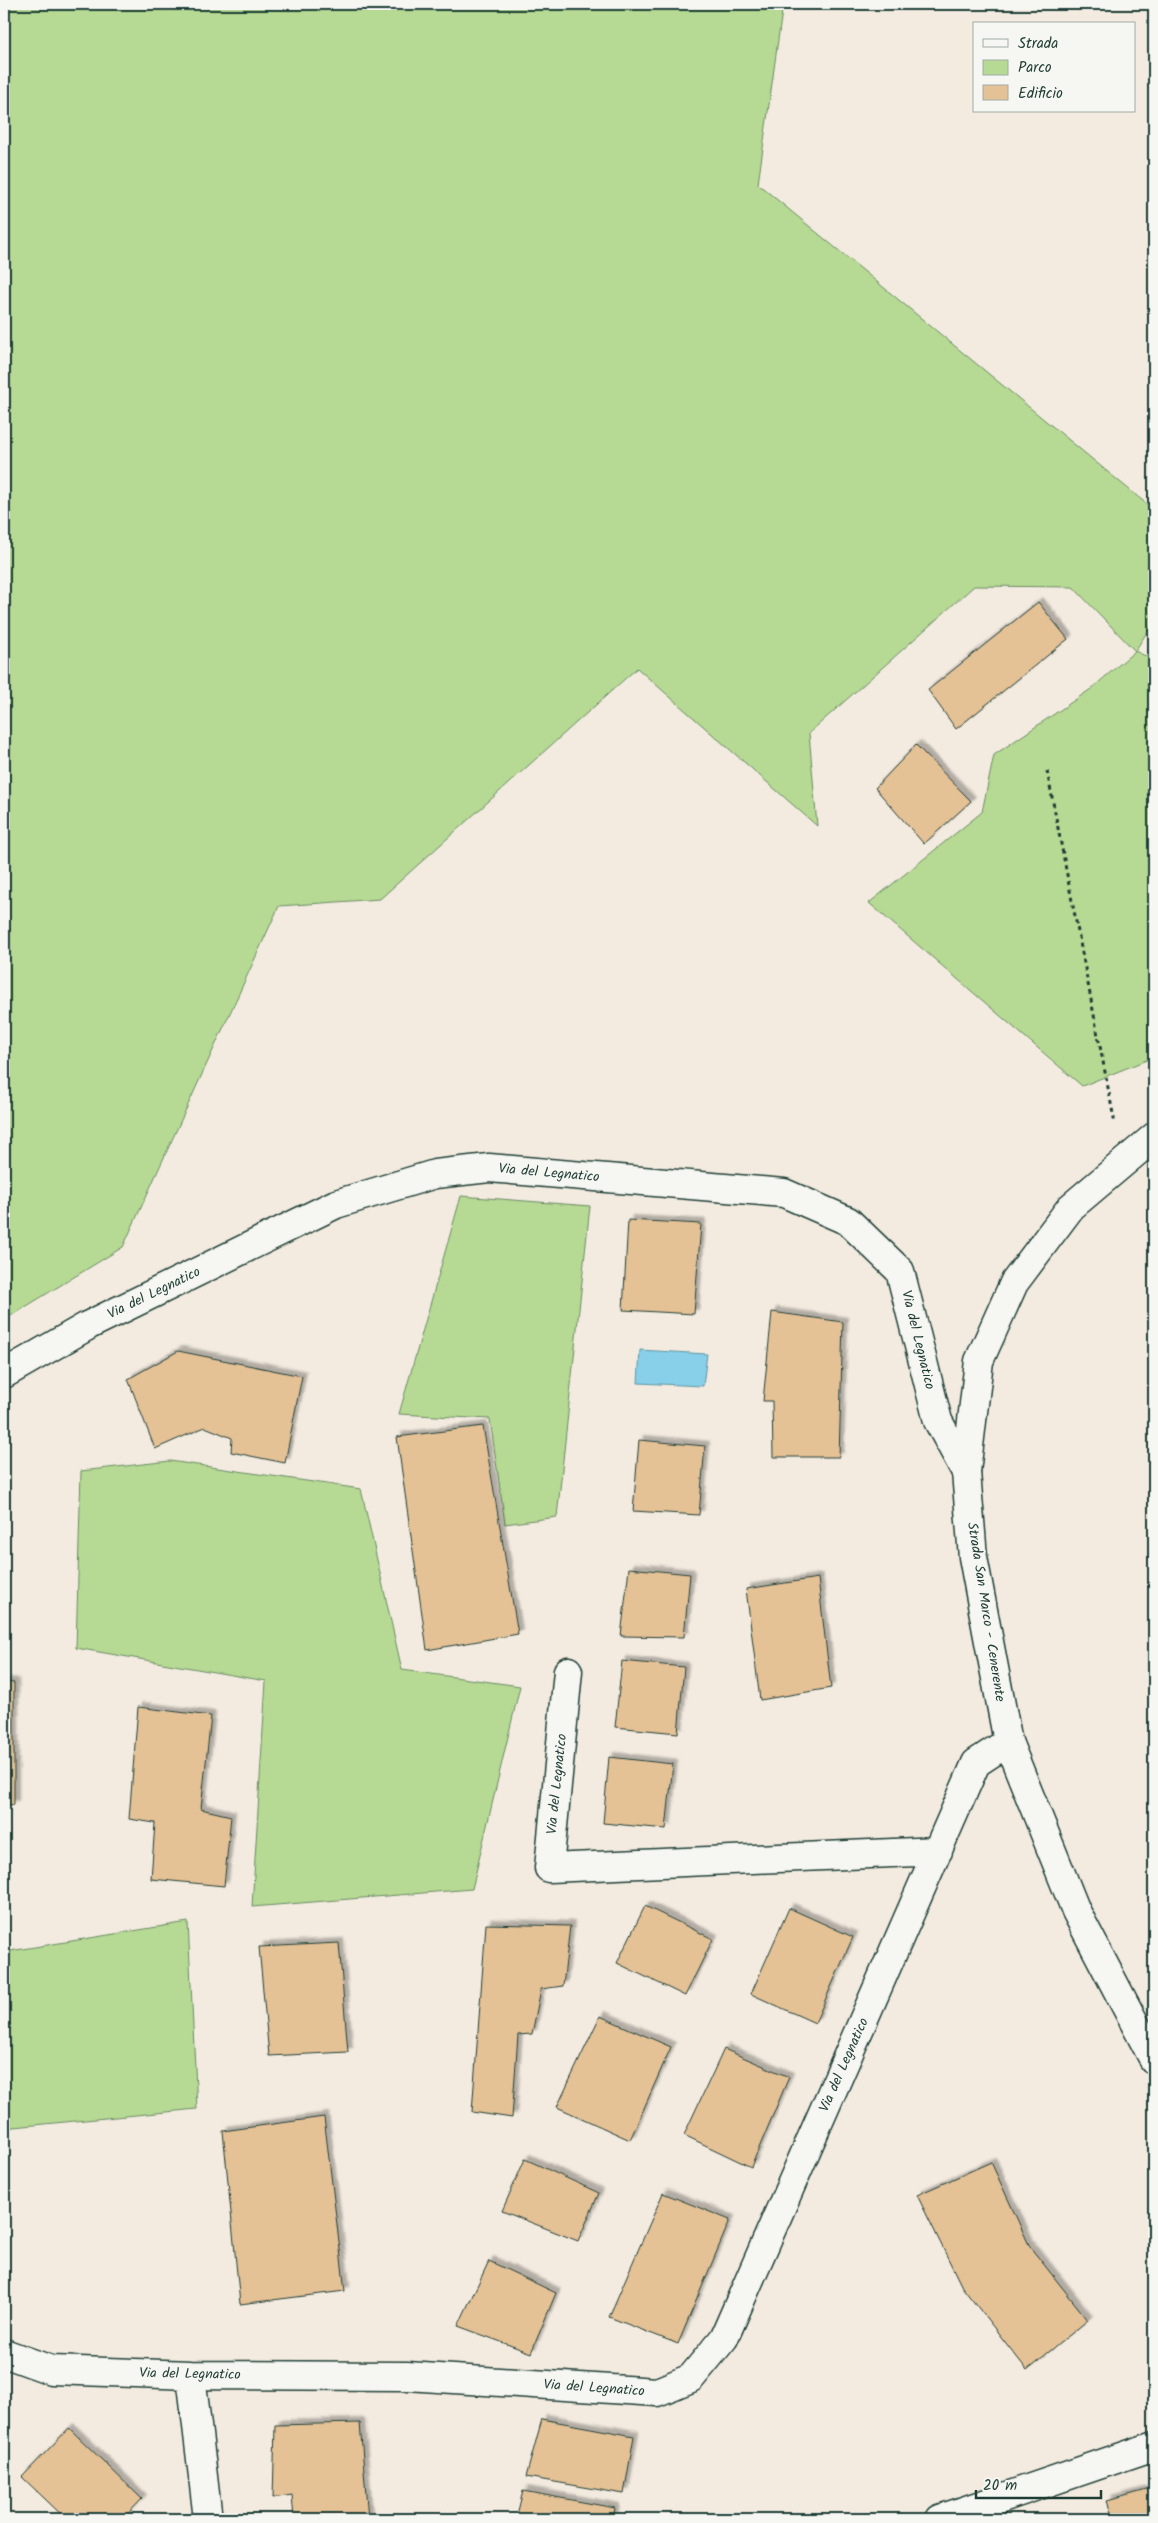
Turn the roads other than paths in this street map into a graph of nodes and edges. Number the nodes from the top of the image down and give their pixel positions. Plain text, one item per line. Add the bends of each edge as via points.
1 (1154, 1137) edge
2 (4, 1374) edge
3 (966, 1472) junction
4 (568, 1671) dead end
5 (1008, 1742) junction
6 (938, 1851) junction
7 (1154, 2060) edge
8 (4, 2353) edge
9 (191, 2375) junction
10 (1154, 2446) edge
11 (208, 2519) edge
12 (940, 2519) edge

1 - 3 street, Strada San Marco - Cenerente via 1071,1207 1014,1283 979,1362
2 - 3 street, Via del Legnatico via 89,1325 336,1204 435,1174 489,1168 784,1193 848,1221 900,1271 938,1421
3 - 5 street, Strada San Marco - Cenerente via 973,1557
4 - 6 street, Via del Legnatico via 549,1868
5 - 6 street, Via del Legnatico via 976,1763
5 - 7 street, Strada San Marco - Cenerente via 1076,1911
6 - 9 street, Via del Legnatico via 724,2338 691,2378 657,2392 407,2376
8 - 9 street, Via del Legnatico via 50,2370
9 - 11 street
10 - 12 street

